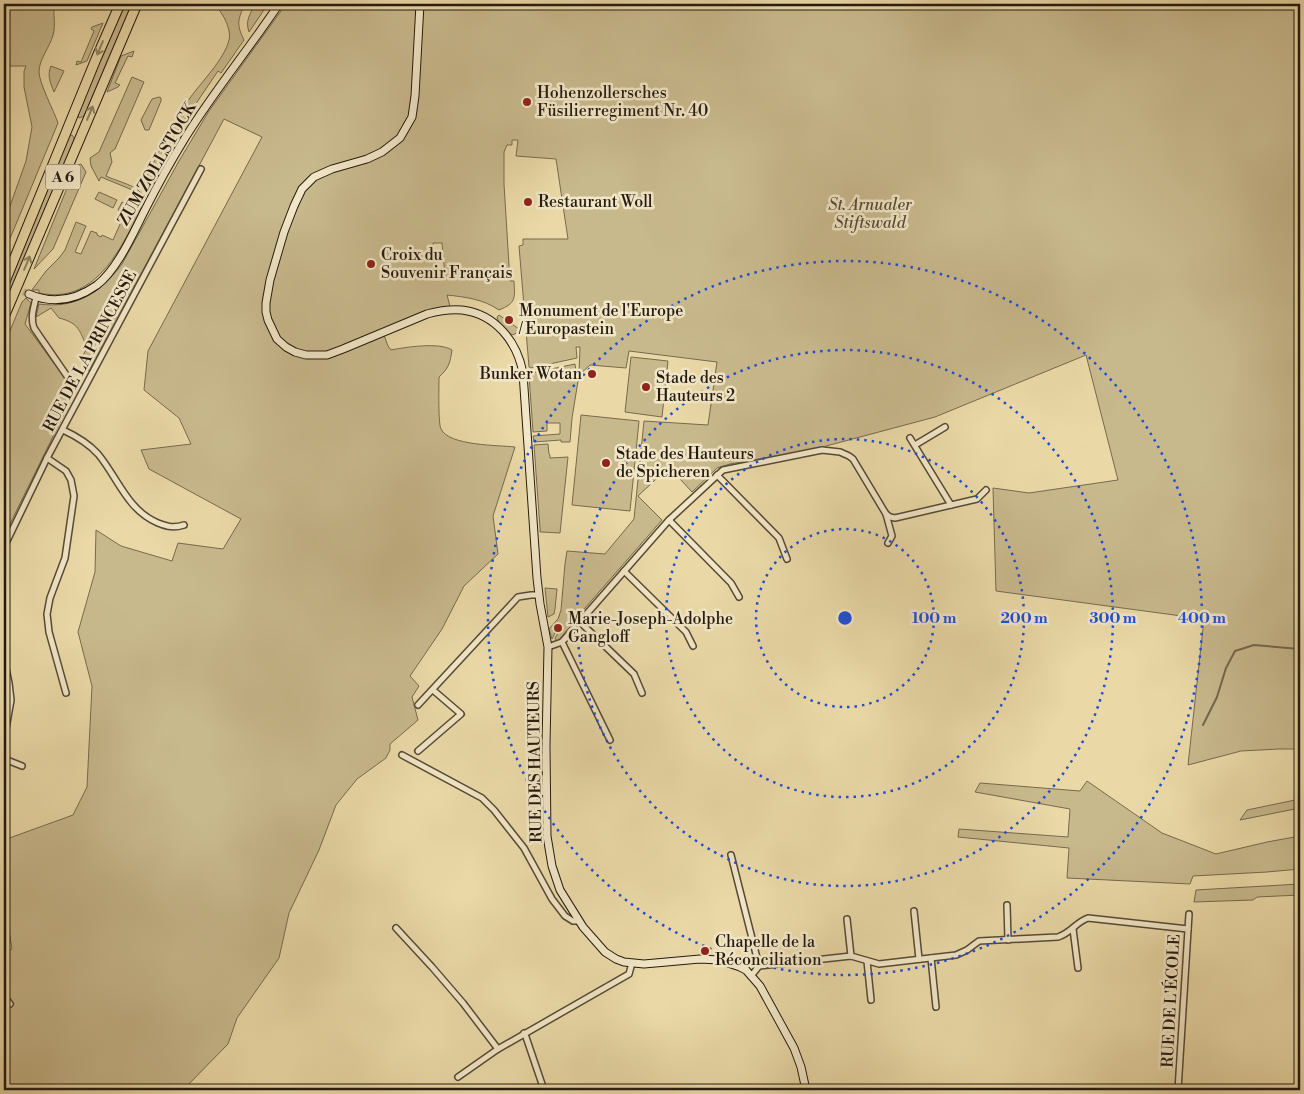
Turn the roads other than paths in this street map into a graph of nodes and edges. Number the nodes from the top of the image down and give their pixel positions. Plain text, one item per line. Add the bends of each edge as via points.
1 (120, 4) edge
2 (136, 4) edge
3 (280, 4) edge
4 (420, 4) edge
5 (201, 169) dead end
6 (4, 284) edge
7 (33, 295) joint
8 (4, 317) edge
9 (70, 379) dead end
10 (945, 427) dead end
11 (63, 430) junction
12 (910, 438) dead end
13 (915, 446) junction
14 (47, 458) junction
15 (717, 475) junction
16 (986, 490) dead end
17 (951, 505) junction
18 (886, 514) junction
19 (669, 520) junction
20 (184, 526) dead end
21 (888, 543) dead end
22 (4, 546) edge
23 (787, 559) dead end
24 (624, 571) junction
25 (539, 595) junction
26 (739, 597) dead end
27 (579, 621) junction
28 (562, 642) junction
29 (693, 646) dead end
30 (548, 648) junction
31 (4, 659) edge
32 (433, 690) junction
33 (66, 692) dead end
34 (642, 693) dead end
35 (418, 705) dead end
36 (4, 740) edge
37 (610, 740) dead end
38 (418, 751) dead end
39 (402, 755) dead end
40 (4, 756) edge
41 (22, 766) dead end
42 (731, 855) dead end
43 (1007, 904) dead end
44 (914, 911) dead end
45 (1189, 914) dead end
46 (847, 919) dead end
47 (579, 921) junction
48 (396, 928) dead end
49 (1073, 929) junction
50 (1188, 930) junction
51 (1008, 940) junction
52 (851, 956) junction
53 (931, 958) junction
54 (919, 959) junction
55 (866, 961) junction
56 (632, 963) junction
57 (759, 966) junction
58 (1078, 968) dead end
59 (752, 975) junction
60 (4, 996) edge
61 (871, 1000) dead end
62 (10, 1004) dead end
63 (936, 1007) dead end
64 (524, 1033) junction
65 (498, 1049) junction
66 (458, 1077) dead end
67 (544, 1090) edge
68 (806, 1090) edge
69 (1178, 1090) edge

1 -> 6 highway, A 6
8 -> 2 highway, A 6
3 - 7 street, ZUM ZOLLSTOCK via 192,127 107,274 98,284 74,297 58,300
4 - 25 street, RUE DES HAUTEURS via 412,118 400,138 382,152 332,169 302,189 284,232 270,280 266,303 268,320 277,339 306,356 327,355 438,311 470,312 490,320 502,330 514,344 523,372
5 - 11 street, RUE DE LA PRINCESSE
7 - 9 street, ZUM ZOLLSTOCK via 34,328
10 - 13 street
11 - 14 street, RUE DE LA PRINCESSE
11 - 20 street via 98,454 128,499 147,517 168,527
12 - 13 street
13 - 17 street
14 - 22 street, RUE DE LA PRINCESSE
14 - 33 street via 66,471 74,496 65,558 47,614
15 - 18 street via 723,470 822,450 840,452 853,459
15 - 19 street
15 - 23 street via 779,538
16 - 17 street via 977,499
17 - 18 street via 896,518
18 - 21 street via 892,536
19 - 24 street
19 - 26 street via 731,583
24 - 27 street
24 - 29 street via 686,632
25 - 30 street, RUE DES HAUTEURS
25 - 32 street via 518,597
27 - 28 street
27 - 34 street via 634,674
28 - 30 street
28 - 37 street
30 - 47 street, RUE DES HAUTEURS via 547,836 560,890
31 - 36 street via 11,700
32 - 35 street
32 - 38 street via 461,714
39 - 47 street via 482,798 524,848 552,899 566,916
40 - 41 street
42 - 57 street
43 - 51 street
44 - 54 street
45 - 50 street, RUE DE L'ÉCOLE
46 - 52 street
47 - 56 street, RUE DES HAUTEURS via 605,952
48 - 65 street via 432,966
49 - 50 street via 1081,920 1088,918
49 - 51 street via 1058,937
49 - 58 street
50 - 69 street, RUE DE L'ÉCOLE
51 - 53 street via 979,941 956,955
52 - 55 street
52 - 57 street
53 - 54 street
53 - 63 street
54 - 55 street via 879,964
55 - 61 street
56 - 59 street, RUE DES HAUTEURS via 719,960
56 - 64 street via 629,974
57 - 59 street
59 - 68 street via 794,1048
60 - 62 street
64 - 65 street
64 - 67 street
65 - 66 street

